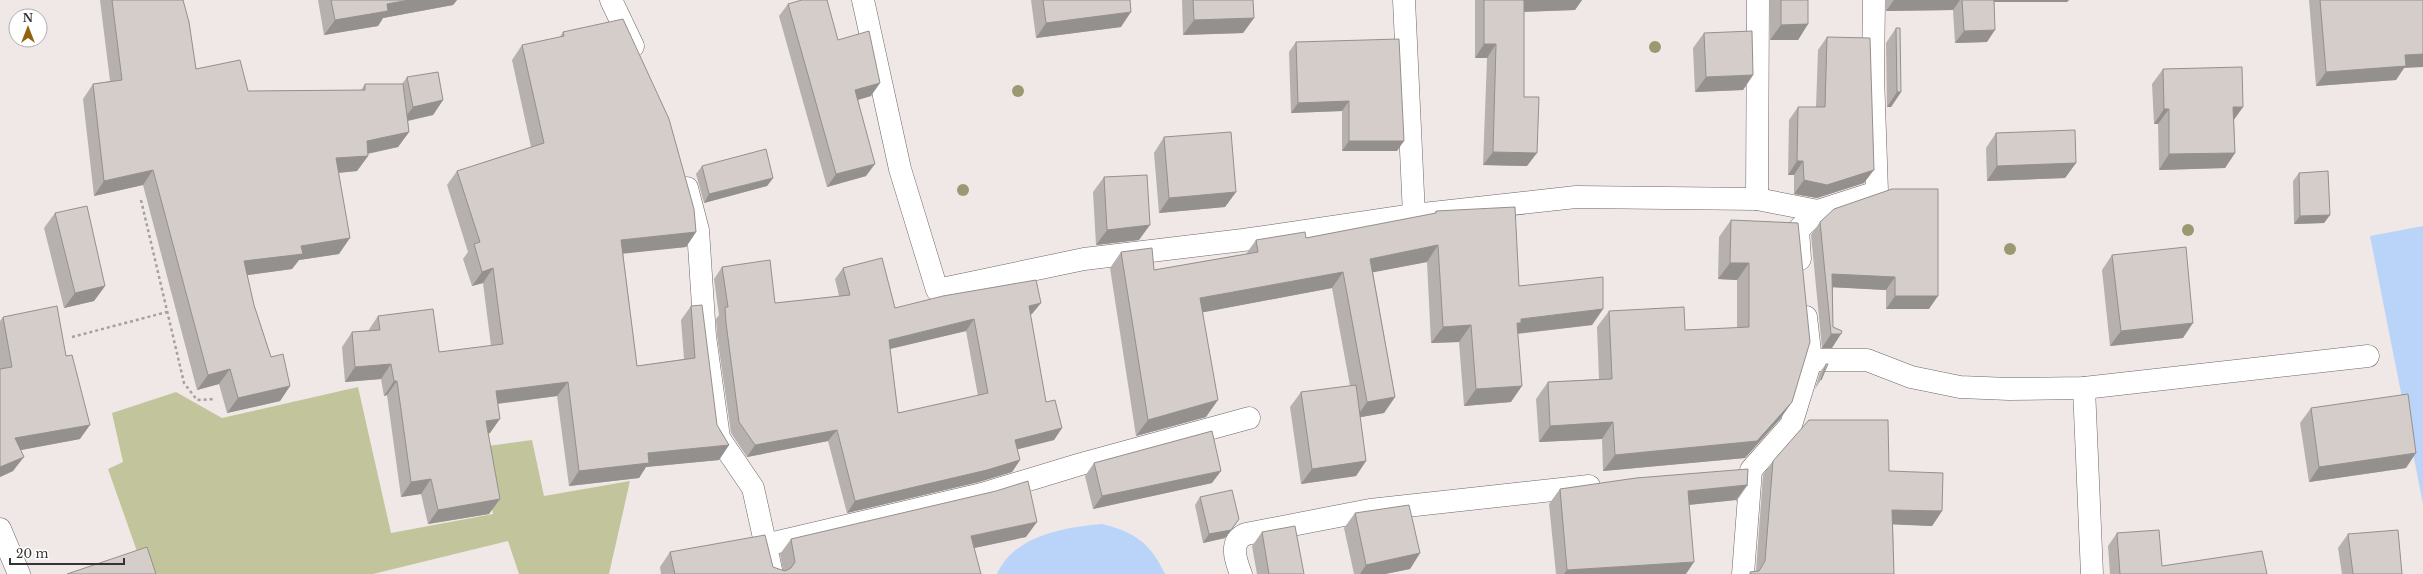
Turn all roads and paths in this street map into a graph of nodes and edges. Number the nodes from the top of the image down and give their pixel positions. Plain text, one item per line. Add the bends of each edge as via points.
1 (611, 0) edge
2 (863, 0) edge
3 (1404, 0) edge
4 (1758, 0) edge
5 (1874, 0) edge
6 (641, 65) edge
7 (682, 168) edge
8 (1757, 199) junction
9 (141, 200) dead end
10 (1818, 211) junction
11 (1414, 215) junction
12 (1802, 278) edge
13 (1804, 300) edge
14 (167, 312) junction
15 (72, 338) dead end
16 (2368, 356) dead end
17 (1811, 360) junction
18 (2084, 388) junction
19 (215, 399) dead end
20 (1249, 418) dead end
21 (1751, 470) junction
22 (1728, 471) edge
23 (1608, 483) edge
24 (0, 529) edge
25 (765, 544) junction
26 (19, 574) edge
27 (772, 574) edge
28 (1241, 574) edge
29 (1743, 574) edge
30 (2092, 574) edge

1 - 6 street
2 - 11 street via 900,169 937,290 1084,259 1243,240
3 - 11 street
4 - 8 street
5 - 10 street via 1873,75 1877,192
7 - 25 street via 698,230 705,336 719,438 753,488
8 - 10 street
8 - 11 street via 1576,197
9 - 14 path
10 - 12 street via 1798,230
13 - 17 street
14 - 15 path
14 - 19 path via 184,383 197,400
16 - 18 street
17 - 18 street via 1867,360 1911,377 1960,387
17 - 21 street via 1791,425
18 - 30 street
20 - 25 street via 982,494
21 - 22 street
21 - 29 street
23 - 28 street via 1370,510 1246,534 1238,537 1235,542
24 - 26 street
25 - 27 street

